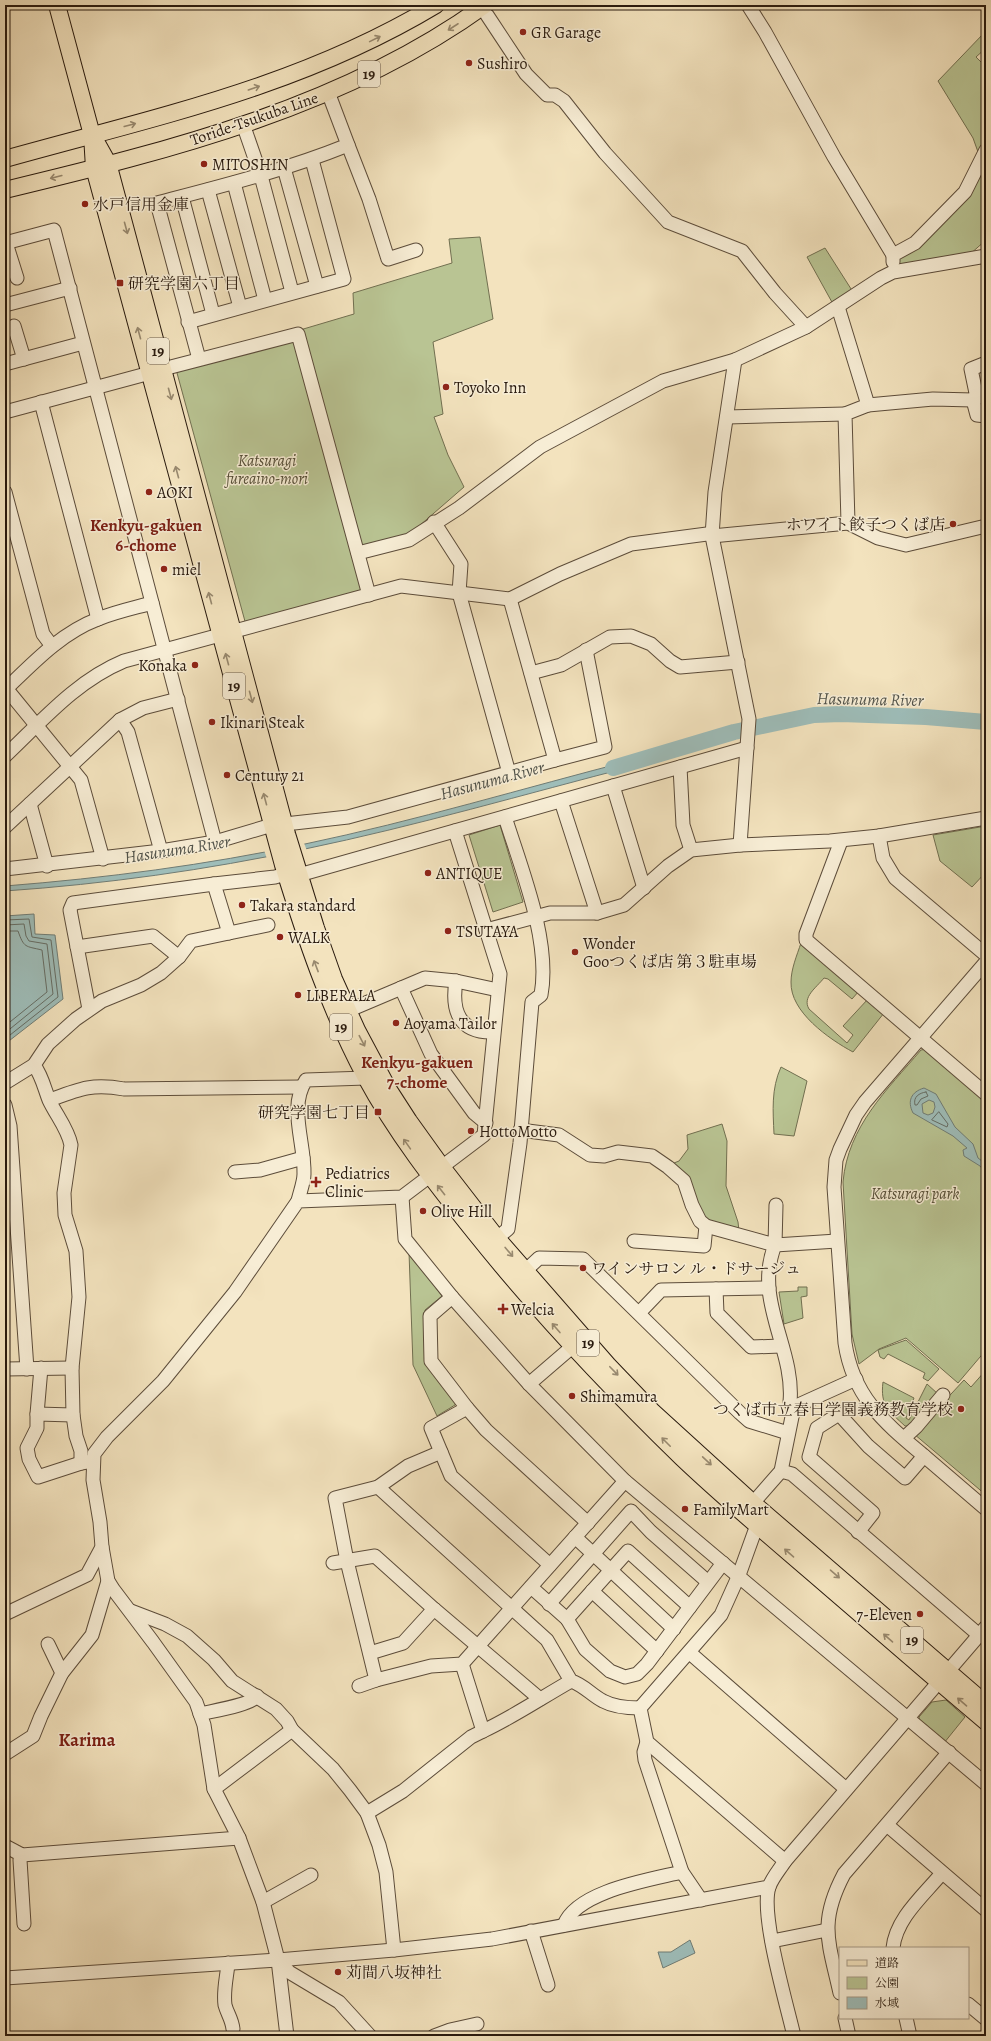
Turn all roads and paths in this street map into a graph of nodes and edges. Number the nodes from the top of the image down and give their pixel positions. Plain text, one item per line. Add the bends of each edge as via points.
1 (57, 5) edge
2 (436, 5) edge
3 (748, 5) edge
4 (486, 10) edge
5 (328, 92) junction
6 (243, 124) junction
7 (92, 135) junction
8 (348, 145) junction
9 (984, 157) edge
10 (5, 159) edge
11 (312, 160) junction
12 (101, 166) junction
13 (284, 168) junction
14 (261, 176) junction
15 (234, 183) junction
16 (5, 190) edge
17 (208, 190) junction
18 (182, 197) junction
19 (6, 243) edge
20 (416, 250) dead end
21 (893, 255) junction
22 (986, 256) edge
23 (893, 272) junction
24 (16, 278) dead end
25 (317, 286) junction
26 (70, 288) junction
27 (292, 292) junction
28 (265, 300) junction
29 (5, 306) edge
30 (240, 306) junction
31 (838, 307) junction
32 (213, 314) junction
33 (188, 322) junction
34 (14, 326) dead end
35 (806, 326) junction
36 (83, 343) junction
37 (24, 359) junction
38 (198, 360) junction
39 (735, 360) junction
40 (986, 363) edge
41 (5, 364) edge
42 (157, 371) junction
43 (94, 388) junction
44 (978, 398) edge
45 (41, 402) junction
46 (868, 405) junction
47 (5, 412) edge
48 (845, 414) junction
49 (986, 416) edge
50 (727, 417) junction
51 (5, 492) edge
52 (9, 522) edge
53 (434, 522) junction
54 (848, 523) junction
55 (986, 526) edge
56 (712, 536) junction
57 (358, 553) junction
58 (459, 592) junction
59 (369, 595) junction
60 (510, 599) junction
61 (152, 603) junction
62 (98, 619) junction
63 (227, 634) junction
64 (52, 646) junction
65 (586, 650) junction
66 (164, 651) junction
67 (738, 662) junction
68 (531, 673) junction
69 (5, 688) edge
70 (178, 699) junction
71 (120, 720) junction
72 (37, 726) junction
73 (747, 744) junction
74 (5, 756) edge
75 (555, 760) junction
76 (70, 766) junction
77 (680, 767) junction
78 (509, 773) junction
79 (613, 786) junction
80 (562, 801) junction
81 (30, 804) junction
82 (505, 817) junction
83 (986, 818) edge
84 (5, 827) edge
85 (280, 830) junction
86 (455, 831) junction
87 (879, 836) junction
88 (841, 840) junction
89 (214, 842) junction
90 (740, 845) junction
91 (691, 850) junction
92 (161, 851) junction
93 (103, 859) junction
94 (47, 866) junction
95 (291, 869) junction
96 (5, 870) edge
97 (214, 884) junction
98 (644, 888) junction
99 (596, 913) junction
100 (535, 916) junction
101 (268, 926) dead end
102 (486, 930) junction
103 (229, 933) junction
104 (78, 946) junction
105 (986, 955) edge
106 (178, 957) junction
107 (986, 962) edge
108 (456, 981) junction
109 (401, 988) junction
110 (498, 990) junction
111 (89, 1009) junction
112 (347, 1011) junction
113 (493, 1032) junction
114 (920, 1038) junction
115 (34, 1065) junction
116 (366, 1078) junction
117 (5, 1083) edge
118 (301, 1087) junction
119 (986, 1094) edge
120 (50, 1100) junction
121 (5, 1105) edge
122 (486, 1123) junction
123 (520, 1130) junction
124 (303, 1158) junction
125 (436, 1171) junction
126 (235, 1172) dead end
127 (402, 1197) junction
128 (298, 1201) junction
129 (776, 1205) dead end
130 (706, 1226) junction
131 (497, 1238) junction
132 (634, 1241) dead end
133 (837, 1241) junction
134 (775, 1245) junction
135 (525, 1270) junction
136 (769, 1288) junction
137 (716, 1289) junction
138 (452, 1297) junction
139 (639, 1313) junction
140 (781, 1346) junction
141 (572, 1347) junction
142 (41, 1368) junction
143 (72, 1368) junction
144 (5, 1369) edge
145 (26, 1369) junction
146 (856, 1379) junction
147 (529, 1384) junction
148 (943, 1396) dead end
149 (794, 1407) junction
150 (467, 1408) junction
151 (37, 1414) junction
152 (73, 1415) junction
153 (788, 1433) junction
154 (904, 1438) junction
155 (440, 1452) junction
156 (924, 1456) junction
157 (87, 1462) junction
158 (781, 1471) junction
159 (625, 1481) junction
160 (378, 1487) junction
161 (753, 1503) junction
162 (986, 1508) edge
163 (588, 1523) junction
164 (756, 1525) junction
165 (858, 1532) junction
166 (575, 1537) junction
167 (102, 1547) junction
168 (592, 1554) junction
169 (347, 1561) junction
170 (333, 1563) dead end
171 (723, 1563) junction
172 (550, 1565) junction
173 (610, 1571) junction
174 (739, 1575) junction
175 (108, 1581) junction
176 (708, 1582) junction
177 (531, 1587) junction
178 (592, 1591) junction
179 (549, 1604) junction
180 (690, 1607) junction
181 (512, 1608) junction
182 (434, 1609) junction
183 (131, 1611) junction
184 (5, 1614) edge
185 (567, 1619) junction
186 (674, 1629) junction
187 (982, 1631) edge
188 (48, 1644) dead end
189 (478, 1646) junction
190 (657, 1651) junction
191 (370, 1653) junction
192 (690, 1654) junction
193 (462, 1664) junction
194 (62, 1672) junction
195 (943, 1676) junction
196 (376, 1680) junction
197 (571, 1681) junction
198 (359, 1686) dead end
199 (257, 1696) junction
200 (540, 1699) junction
201 (986, 1704) edge
202 (640, 1708) junction
203 (200, 1714) junction
204 (908, 1718) junction
205 (986, 1722) edge
206 (292, 1730) junction
207 (483, 1732) junction
208 (647, 1742) junction
209 (949, 1752) junction
210 (5, 1754) edge
211 (986, 1784) edge
212 (214, 1789) junction
213 (846, 1789) junction
214 (367, 1814) junction
215 (887, 1825) junction
216 (239, 1838) junction
217 (5, 1846) edge
218 (22, 1855) junction
219 (785, 1861) junction
220 (682, 1872) junction
221 (942, 1873) junction
222 (311, 1875) dead end
223 (769, 1887) junction
224 (701, 1900) junction
225 (263, 1902) junction
226 (986, 1910) edge
227 (24, 1924) dead end
228 (564, 1925) junction
229 (827, 1930) junction
230 (531, 1931) junction
231 (772, 1941) junction
232 (893, 1943) edge
233 (394, 1950) junction
234 (278, 1960) junction
235 (228, 1963) junction
236 (5, 1971) edge
237 (5, 1978) edge
238 (548, 1985) dead end
239 (839, 1988) edge
240 (969, 2005) edge
241 (845, 2019) edge
242 (906, 2019) edge
243 (986, 2019) edge
244 (477, 2024) dead end
245 (233, 2029) dead end
246 (287, 2036) edge
247 (370, 2036) edge
248 (434, 2036) edge
249 (794, 2036) edge
250 (849, 2036) edge
251 (910, 2036) edge

1 - 7 main road, 19
7 -> 2 main road, Toride-Tsukuba Line / 19 via 182,111 290,76 338,57
3 - 21 street via 841,170
4 -> 5 main road, Toride-Tsukuba Line / 19 via 395,61
4 - 35 street via 526,74 547,95 555,95 564,101 605,153 668,222 742,251 775,293
5 - 6 main road, Toride-Tsukuba Line / 19
5 - 8 street
6 - 12 main road, Toride-Tsukuba Line / 19
6 - 14 street
7 - 10 main road, Toride-Tsukuba Line / 19
7 - 12 main road, 19
8 - 11 street
8 - 20 street via 388,259
9 - 21 street via 965,192 916,242
11 - 13 street
11 - 25 street via 344,279
12 -> 16 main road, Toride-Tsukuba Line / 19
12 - 42 main road, 19
13 - 14 street
13 - 25 street
14 - 15 street
14 - 27 street
15 - 17 street
15 - 28 street
17 - 18 street
17 - 30 street
18 - 32 street
18 - 33 street via 157,203
19 - 24 street
19 - 26 street via 54,230
21 - 23 street
22 - 23 street
23 - 31 street
25 - 27 street
26 - 29 street
26 - 36 street
27 - 28 street
28 - 30 street
30 - 32 street
31 - 35 street
31 - 46 street
32 - 33 street
33 - 38 street
34 - 37 street
35 - 39 street
36 - 37 street
36 - 43 street
37 - 41 street
38 - 42 street
38 - 57 street via 298,334
39 - 50 street
39 - 53 street via 663,381 647,389 540,447 458,508
40 - 44 street via 971,368
42 - 43 street
42 - 63 main road, 19
43 - 45 street
43 - 61 street
44 - 46 street
44 - 49 street via 977,415
45 - 47 street
45 - 62 street
46 - 48 street
48 - 50 street
48 - 54 street
50 - 56 street via 715,492
51 - 52 street
52 - 64 street via 43,634
53 - 57 street via 409,540
53 - 58 street via 461,564
54 - 55 street via 878,538 906,545
54 - 56 street
56 - 60 street via 707,534 631,544 560,574
56 - 67 street
57 - 59 street
58 - 59 street via 401,586
58 - 60 street
58 - 78 street
59 - 63 street
60 - 68 street
61 - 62 street
61 - 66 street
62 - 64 street
63 - 66 street
63 - 85 main road, 19
64 - 69 street
65 - 67 street via 610,637 631,636 651,644 680,667
65 - 68 street via 561,665
65 - 75 street via 605,747
66 - 70 street
66 - 72 street via 124,661 99,673 78,688
67 - 73 street via 749,719
68 - 75 street
69 - 72 street
70 - 71 street via 142,708
70 - 89 street
71 - 76 street
71 - 92 street via 128,732
72 - 74 street
72 - 76 street
73 - 77 street
73 - 90 street
75 - 78 street
76 - 81 street
76 - 93 street via 81,780
77 - 79 street
77 - 91 street via 683,825
78 - 85 street via 348,817
79 - 80 street
79 - 98 street
80 - 82 street
80 - 99 street
81 - 84 street
81 - 94 street
82 - 86 street
82 - 100 street
83 - 87 street
85 - 89 street
85 - 95 main road, 19
86 - 95 street
86 - 102 street
87 - 88 street
87 - 105 street via 883,858 896,878
88 - 90 street
88 - 114 street via 806,940
89 - 92 street
90 - 91 street
91 - 98 street via 668,866
92 - 93 street
93 - 94 street
94 - 96 street
95 - 97 street via 276,877
95 - 112 main road, 19
116 -> 95 main road, 19 via 335,1014 303,930
97 - 103 street
97 - 104 street via 73,903 70,910
98 - 99 street via 624,905
99 - 100 street via 550,913
100 - 102 street
100 - 123 street via 543,966 543,985 541,995 532,1002
101 - 103 street
102 - 110 street via 500,974
103 - 106 street via 191,940
104 - 106 street via 153,936
104 - 111 street
106 - 111 street via 161,973 142,985
107 - 114 street
108 - 109 street via 425,978
108 - 110 street
108 - 113 street via 453,996 459,1017 473,1030
109 - 112 street
109 - 122 street via 431,1054 474,1113
110 - 113 street
111 - 115 street via 48,1044
112 -> 125 main road, 19
113 - 122 street
114 - 119 street
114 - 133 street via 865,1102 844,1138 836,1160 834,1187
115 - 117 street
115 - 120 street via 41,1074
116 - 118 street via 306,1080
125 -> 116 main road, 19 via 395,1126
118 - 120 street via 124,1089 92,1086
118 - 124 street via 298,1111
120 - 143 street via 70,1137 71,1145 64,1193 64,1215 76,1251 78,1289
121 - 145 street via 10,1126
122 - 125 street via 484,1135
123 - 130 street via 559,1135 590,1155 604,1156 618,1152 652,1156 684,1181 692,1205 700,1221
123 - 131 street via 508,1229
124 - 126 street via 260,1170
124 - 128 street via 304,1175
125 - 127 street
125 - 131 main road, 19
141 -> 125 main road, 19 via 500,1265
127 - 128 street
127 - 138 street via 405,1239
128 - 157 street via 235,1292 163,1381 107,1437
129 - 134 street
130 - 132 street via 704,1246
130 - 134 street
131 -> 135 main road, 19
133 - 134 street
133 - 146 street via 845,1343 847,1357
134 - 136 street via 769,1266
135 - 139 street via 539,1258 583,1259
135 -> 161 main road, 19 via 653,1412
136 - 137 street
136 - 140 street
137 - 139 street via 661,1290
137 - 140 street via 717,1313 751,1348
138 - 147 street
138 - 150 street via 430,1316 432,1361
139 - 153 street via 749,1421
140 - 149 street via 790,1376 790,1402
141 - 147 street
164 -> 141 main road, 19 via 683,1459
142 - 143 street
142 - 145 street
142 - 151 street
143 - 152 street
144 - 145 street
146 - 149 street
146 - 154 street via 867,1402
147 - 159 street
148 - 154 street
149 - 153 street
150 - 155 street via 431,1428
150 - 163 street via 486,1430
151 - 152 street
151 - 157 street via 37,1428 27,1448 29,1459 38,1477
152 - 157 street via 76,1436
153 - 158 street
154 - 156 street
155 - 160 street via 408,1466
155 - 172 street via 451,1476
156 - 162 street
156 - 165 street via 905,1478 868,1446 839,1414 817,1428 809,1457 873,1513
157 - 167 street via 93,1480
158 - 161 street
158 - 165 street via 792,1474
159 - 163 street
159 - 171 street
160 - 169 street via 335,1498
160 - 181 street
161 -> 195 main road, 19
163 - 166 street
164 - 174 street
195 -> 164 main road, 19
165 - 187 street
166 - 168 street
166 - 172 street
167 - 175 street
167 - 184 street via 87,1575
168 - 173 street
168 - 176 street via 631,1511
168 - 179 street
169 - 170 street
169 - 182 street via 375,1556
169 - 191 street
171 - 174 street
171 - 176 street
172 - 177 street
173 - 178 street
173 - 180 street via 628,1551
173 - 186 street
174 - 192 street via 721,1615
174 - 204 street
175 - 183 street
175 - 194 street via 92,1635
176 - 180 street
177 - 179 street
177 - 181 street
178 - 185 street
178 - 190 street
179 - 185 street
180 - 186 street
181 - 189 street
181 - 197 street via 547,1640
182 - 189 street
182 - 191 street via 403,1643
183 - 199 street via 187,1636 214,1660 232,1681
183 - 203 street via 196,1702
185 - 190 street via 585,1649 597,1661 610,1671 625,1677 637,1674
186 - 190 street
187 - 195 street
188 - 194 street
189 - 193 street
189 - 200 street
191 - 196 street
192 - 202 street
192 - 213 street
193 - 196 street via 431,1666
193 - 207 street
194 - 210 street via 33,1736
195 - 201 main road, 19
195 - 204 street
205 -> 195 main road, 19
196 - 198 street
197 - 200 street
197 - 202 street via 581,1684 603,1701 622,1708
199 - 203 street via 255,1699
199 - 206 street via 276,1709
200 - 207 street
202 - 208 street
203 - 212 street
204 - 209 street
204 - 213 street
206 - 212 street
206 - 214 street via 333,1769
207 - 214 street via 472,1737 403,1791
208 - 219 street
208 - 220 street via 645,1760
209 - 211 street
209 - 215 street
212 - 216 street
213 - 219 street
214 - 233 street via 386,1872
215 - 221 street
215 - 229 street via 844,1874 831,1903
216 - 218 street
216 - 225 street
217 - 218 street
218 - 227 street via 20,1860
219 - 223 street
220 - 224 street
220 - 228 street via 620,1886 579,1906 568,1915
221 - 226 street
221 - 232 street via 901,1921
222 - 225 street
223 - 224 street
223 - 231 street via 768,1914
224 - 228 street
225 - 234 street
228 - 230 street
229 - 231 street
229 - 239 street
230 - 233 street via 492,1939
230 - 238 street
231 - 249 street
233 - 234 street
234 - 235 street
234 - 246 street
234 - 247 street via 289,1972 339,2002
235 - 237 street
235 - 245 street via 224,1988 226,2007 232,2019
236 - 237 street
240 - 243 street
241 - 250 street
242 - 251 street
244 - 248 street

